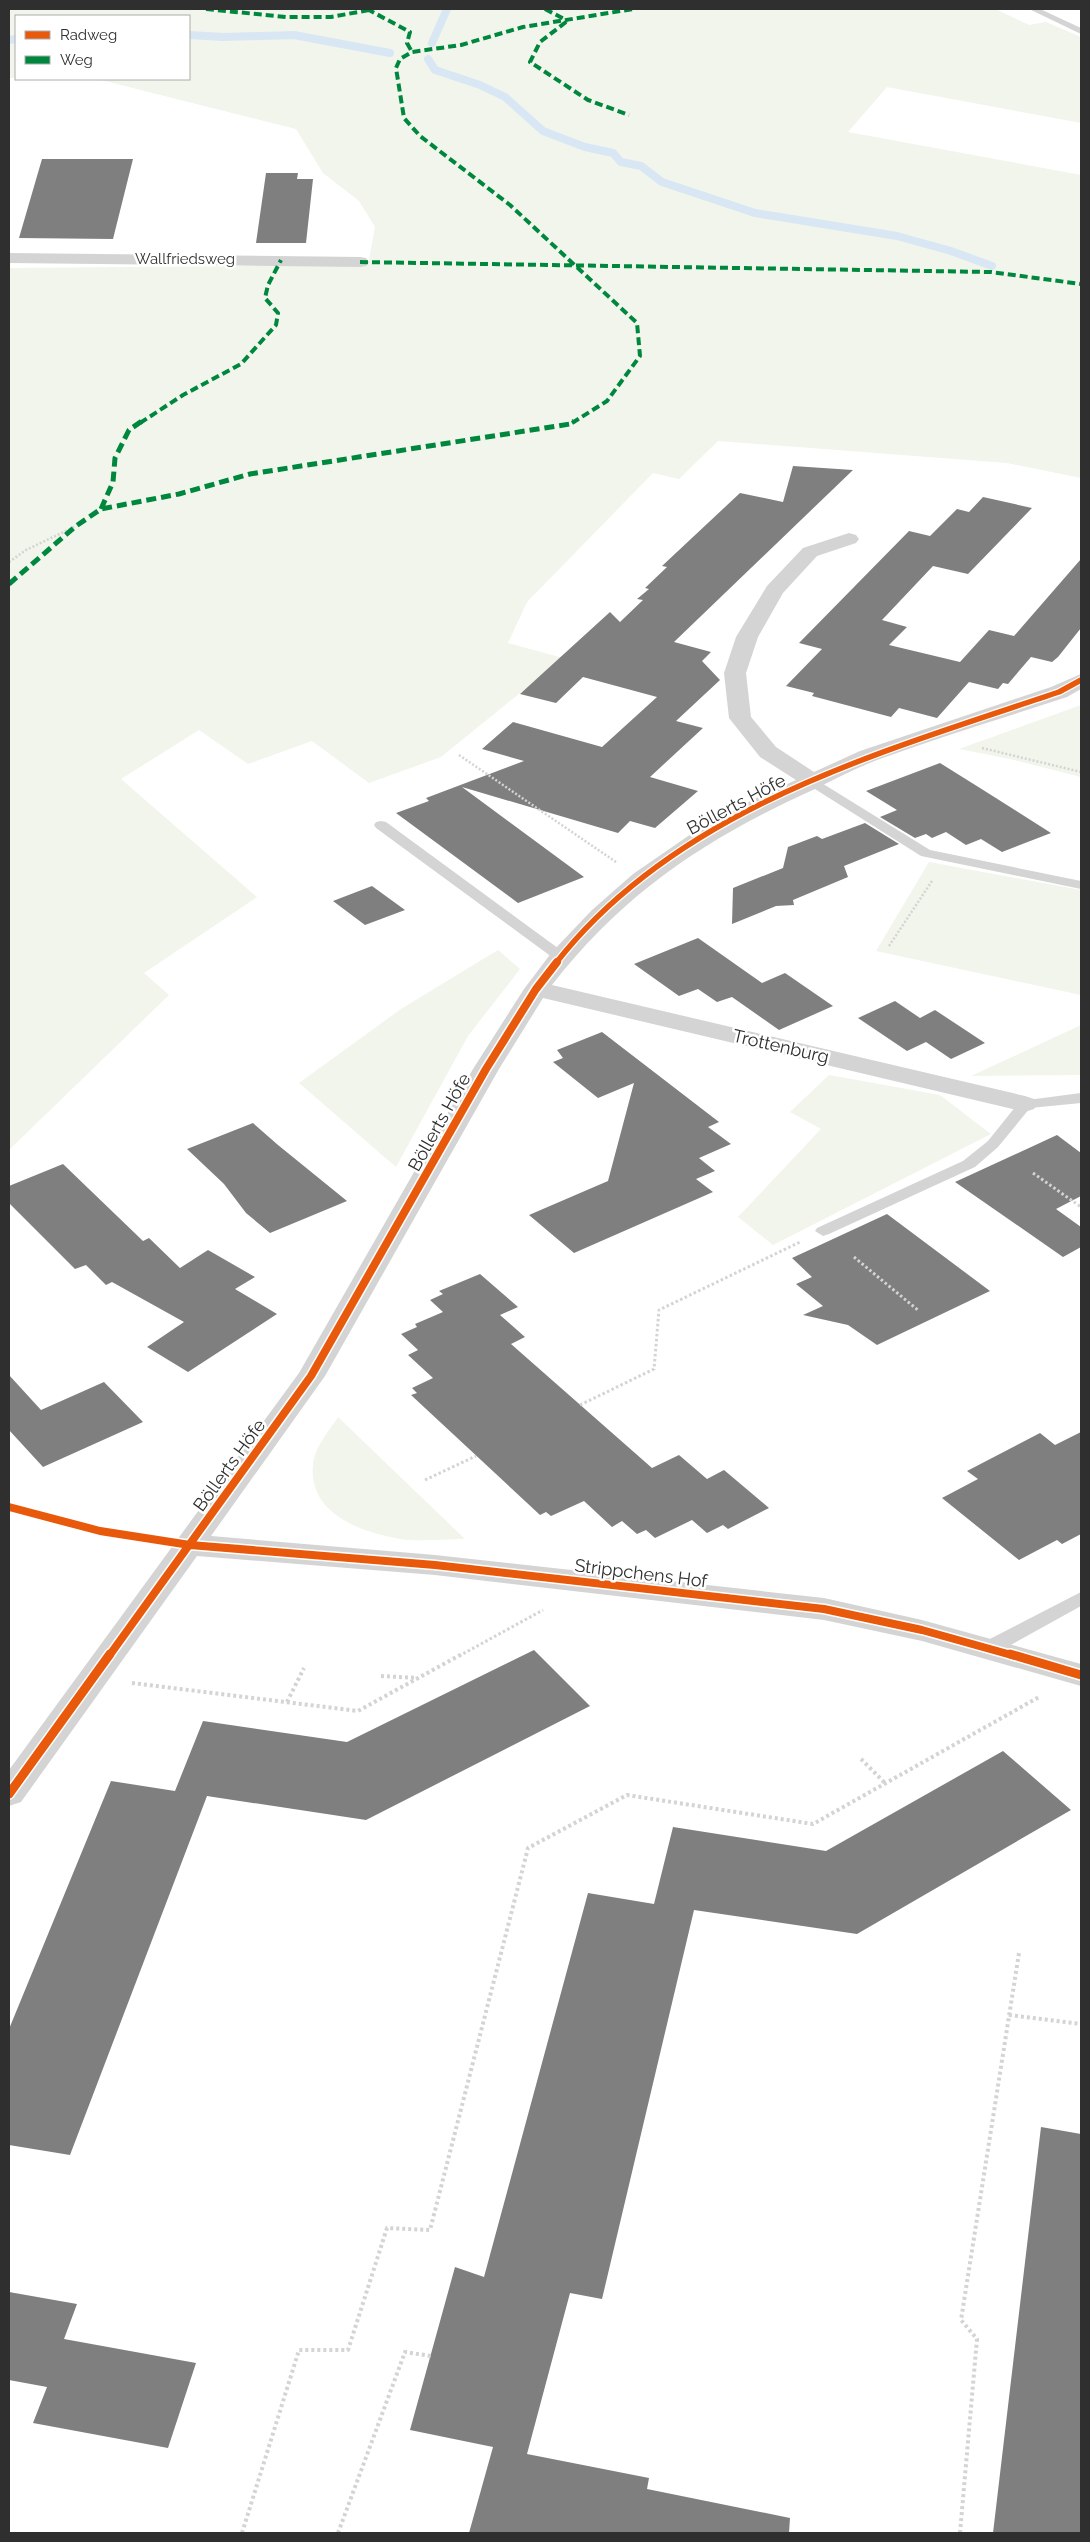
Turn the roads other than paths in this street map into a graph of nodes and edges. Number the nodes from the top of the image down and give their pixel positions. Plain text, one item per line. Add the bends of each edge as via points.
1 (1033, 9) edge
2 (1081, 32) edge
3 (9, 258) edge
4 (360, 262) dead end
5 (849, 538) dead end
6 (1081, 680) edge
7 (812, 781) junction
8 (381, 825) dead end
9 (948, 858) joint
10 (1081, 885) edge
11 (561, 958) junction
12 (536, 989) junction
13 (1081, 1098) edge
14 (1025, 1104) junction
15 (823, 1231) road end
16 (190, 1545) junction
17 (1081, 1598) edge
18 (991, 1648) junction
19 (1080, 1675) edge
20 (9, 1794) edge

1 - 2 lane
3 - 4 street, Wallfriedsweg
5 - 7 street via 810,552 774,590 747,637 735,673 740,718 768,752
6 - 7 street, Böllerts Höfe via 1059,692 868,756
7 - 9 lane via 926,853
7 - 11 street, Böllerts Höfe via 702,837 641,879
8 - 11 lane
9 - 10 lane
11 - 12 street, Böllerts Höfe
12 - 14 street, Trottenburg
12 - 16 street, Böllerts Höfe via 486,1069 311,1376
13 - 14 lane, Trottenburg
14 - 15 lane via 994,1144 969,1164
16 - 18 street, Strippchens Hof via 435,1565 824,1609 886,1620
16 - 20 street, Böllerts Höfe
17 - 18 lane
18 - 19 street, Strippchens Hof

